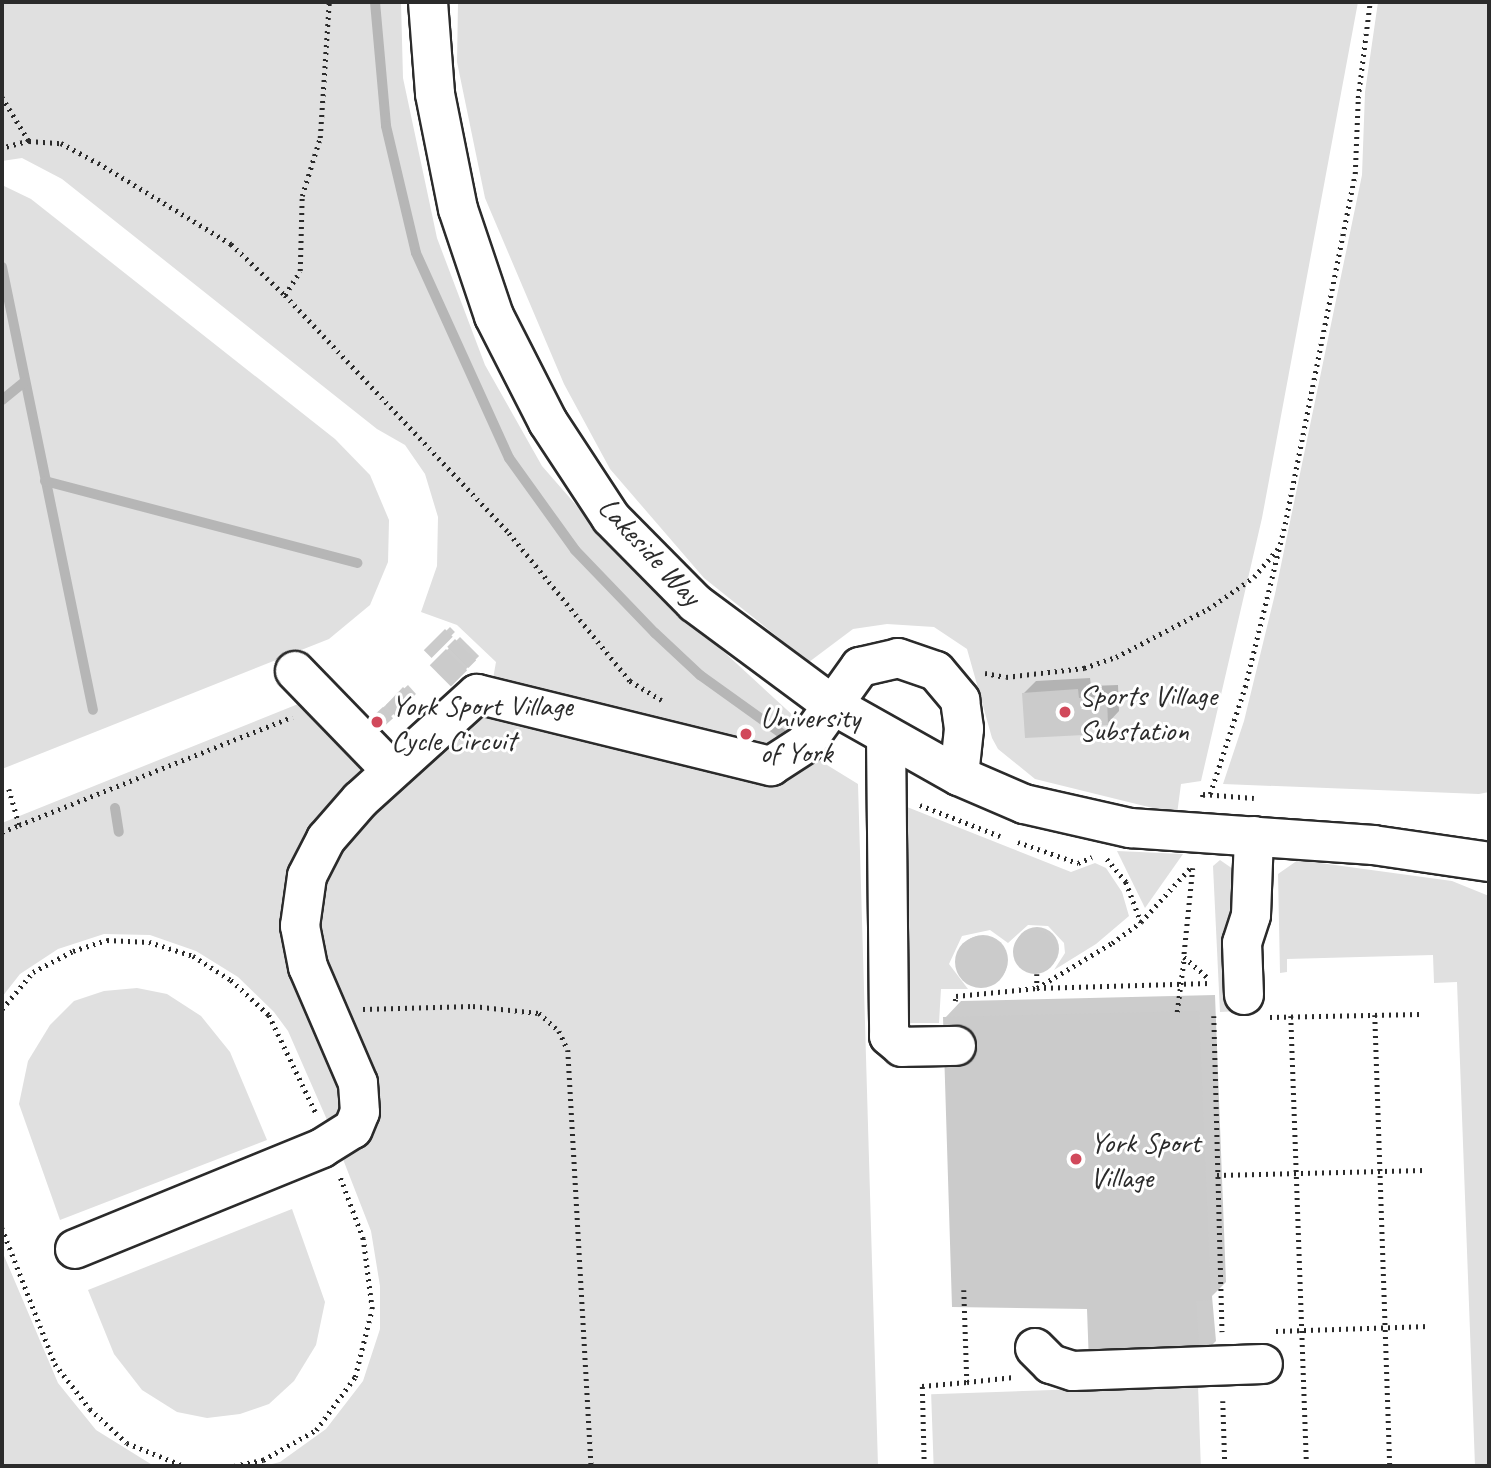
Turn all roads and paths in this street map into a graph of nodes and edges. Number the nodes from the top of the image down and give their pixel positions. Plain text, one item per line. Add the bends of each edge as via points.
1 (329, 2) edge
2 (428, 2) edge
3 (1370, 2) edge
4 (2, 97) edge
5 (29, 141) junction
6 (2, 148) edge
7 (285, 295) junction
8 (1280, 545) junction
9 (295, 671) dead end
10 (936, 671) junction
11 (665, 702) dead end
12 (325, 704) junction
13 (831, 704) junction
14 (886, 736) junction
15 (391, 770) junction
16 (959, 776) junction
17 (9, 789) dead end
18 (1210, 794) dead end
19 (19, 825) junction
20 (2, 832) edge
21 (1254, 836) junction
22 (1489, 862) edge
23 (1184, 957) junction
24 (1037, 974) dead end
25 (1180, 984) junction
26 (1037, 988) junction
27 (955, 1001) dead end
28 (1241, 1003) junction
29 (324, 1008) junction
30 (2, 1009) edge
31 (1177, 1012) dead end
32 (1420, 1014) dead end
33 (1375, 1015) junction
34 (1214, 1018) junction
35 (956, 1046) dead end
36 (329, 1144) junction
37 (1424, 1170) dead end
38 (1380, 1171) junction
39 (1296, 1174) junction
40 (1217, 1175) junction
41 (2, 1228) edge
42 (75, 1249) dead end
43 (964, 1290) dead end
44 (1429, 1326) dead end
45 (1387, 1328) junction
46 (1302, 1329) junction
47 (1262, 1348) joint
48 (1027, 1362) joint
49 (1222, 1366) junction
50 (967, 1382) junction
51 (184, 1466) edge
52 (234, 1466) edge
53 (591, 1466) edge
54 (924, 1466) edge
55 (1225, 1466) edge
56 (1307, 1466) edge
57 (1390, 1466) edge

1 - 7 path via 320,138 302,196 300,271
2 - 13 lane, Lakeside Way via 435,94 458,209 494,316 548,422 611,518 685,593 794,681
3 - 8 path via 1358,98 1355,174
4 - 5 path
5 - 6 path
5 - 7 path via 61,143 98,163 231,244
7 - 11 path via 509,533 630,681
8 - 10 path via 1254,577 1208,609 1116,657 1084,668 1006,677 958,664
8 - 18 path via 1245,688
9 - 12 lane
10 - 13 lane via 898,658 860,667
10 - 16 lane via 960,700 964,729
12 - 15 lane
12 - 19 path
13 - 14 lane, Lakeside Way
13 - 15 lane via 805,744 771,766 477,694
14 - 16 lane, Lakeside Way
14 - 35 lane via 888,1036 902,1046
15 - 29 lane via 326,839 307,876 300,926
16 - 21 lane, Lakeside Way via 1058,814 1130,828
17 - 19 path
19 - 20 path
21 - 22 lane, Lakeside Way via 1373,845
21 - 28 lane via 1251,915 1261,937 1265,982
23 - 25 path
23 - 26 path via 1193,863 1141,922
23 - 28 path
24 - 26 path
25 - 26 path
25 - 28 path
25 - 31 path
26 - 27 path via 956,996
28 - 33 path
28 - 34 path
28 - 34 path
28 - 39 path
29 - 36 lane via 358,1083 360,1112 353,1129
29 - 53 path via 519,1010 539,1013 559,1031 568,1050
30 - 36 path via 33,972 107,940 149,942 193,956 231,980 269,1015
32 - 33 path
33 - 38 path
34 - 40 path
36 - 42 lane
36 - 52 path via 363,1239 372,1309 355,1377 316,1430 263,1460
37 - 38 path
38 - 39 path
38 - 45 path
39 - 40 path
39 - 46 path
40 - 49 path
41 - 51 path via 55,1364 90,1409 127,1443
43 - 50 path
44 - 45 path
45 - 46 path
45 - 57 path
46 - 47 path
46 - 56 path
47 - 49 lane
48 - 49 lane via 1073,1371
48 - 50 path
49 - 55 path
50 - 54 path via 922,1386

